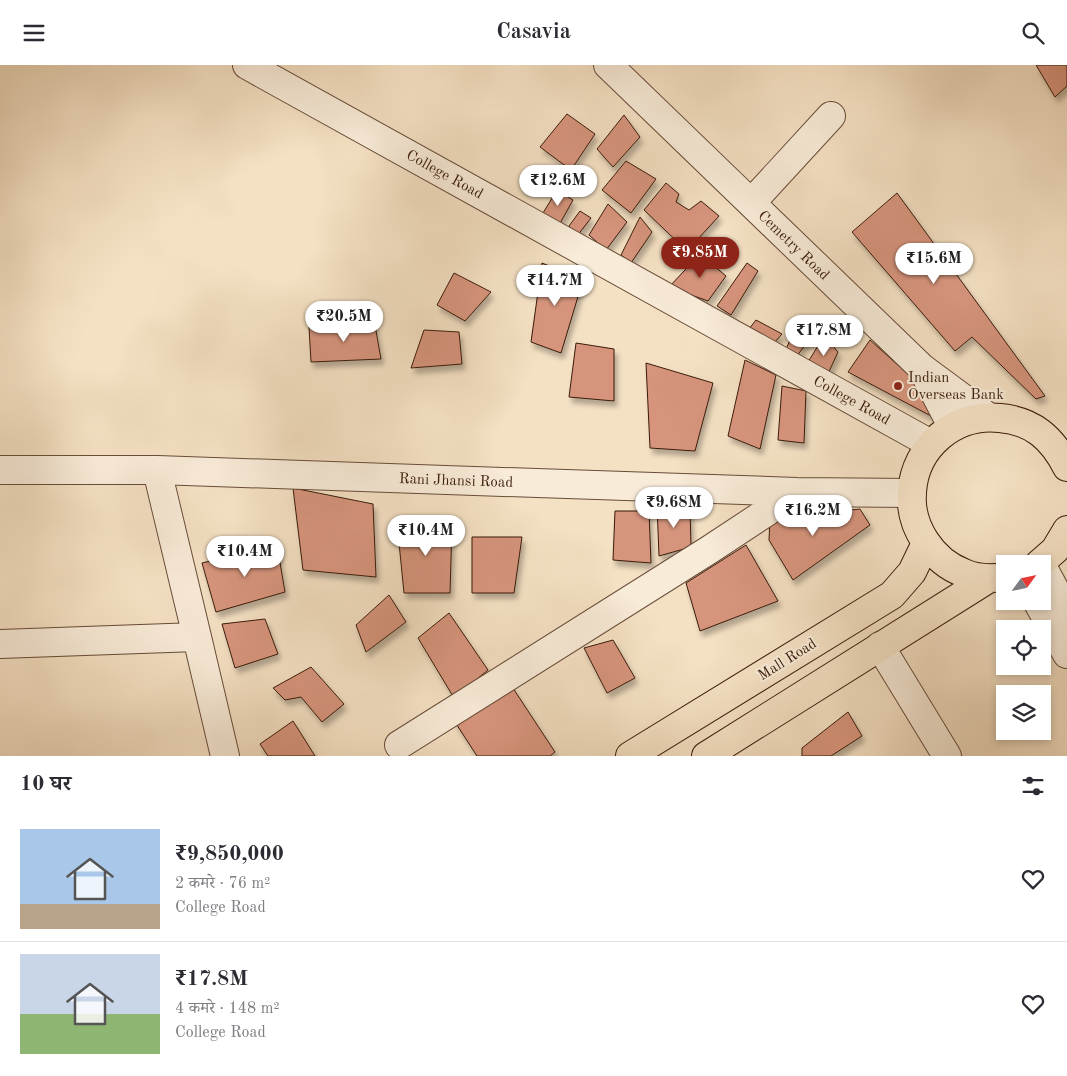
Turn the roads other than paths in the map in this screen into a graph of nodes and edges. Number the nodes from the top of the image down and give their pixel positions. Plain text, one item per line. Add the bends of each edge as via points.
1 (247, 65) edge
2 (609, 65) edge
3 (831, 116) dead end
4 (751, 203) junction
5 (922, 368) junction
6 (987, 416) junction
7 (952, 426) junction
8 (932, 444) junction
9 (1064, 455) edge
10 (0, 470) edge
11 (157, 470) junction
12 (797, 492) junction
13 (912, 493) junction
14 (1067, 529) edge
15 (926, 543) junction
16 (1050, 555) edge
17 (996, 578) edge
18 (1051, 582) edge
19 (1042, 610) edge
20 (1067, 612) edge
21 (198, 637) junction
22 (0, 644) edge
23 (880, 646) junction
24 (1067, 654) edge
25 (399, 745) dead end
26 (225, 756) edge
27 (630, 756) edge
28 (706, 756) edge
29 (947, 756) edge

1 - 8 street, College Road
2 - 4 street, Cemetry Road
3 - 4 street
4 - 5 street, Cemetry Road
5 - 6 street, Cemetry Road
5 - 7 street
6 - 7 main road
6 - 9 main road via 1013,419 1037,430
7 - 8 main road
8 - 13 main road via 918,466
10 - 11 street, Rani Jhansi Road
11 - 12 street, Rani Jhansi Road
11 - 21 street
12 - 13 street, Rani Jhansi Road
12 - 25 street
13 - 15 main road via 914,519
14 - 16 main road
15 - 17 main road via 942,561 964,573
15 - 27 main road, Mall Road via 912,572 892,595
17 - 23 main road
18 - 20 street
19 - 24 street
21 - 22 street
21 - 26 street
23 - 28 main road
23 - 29 street

